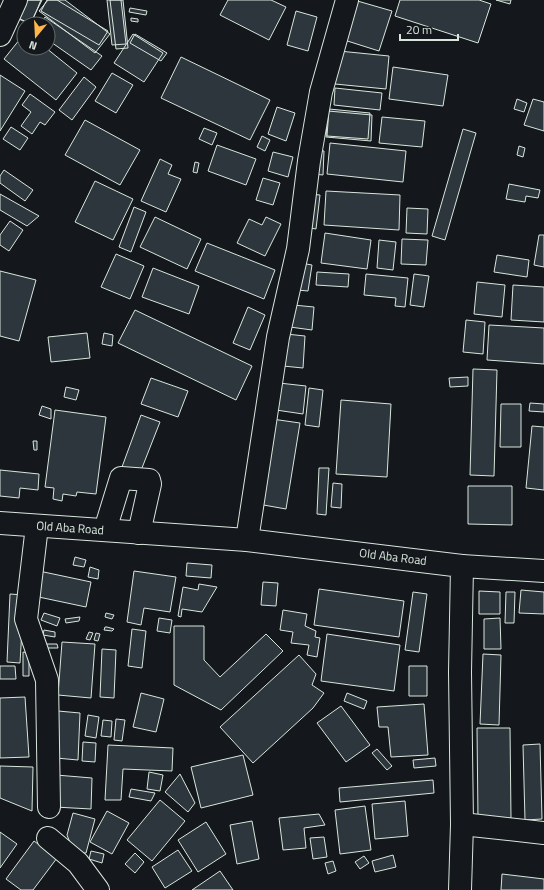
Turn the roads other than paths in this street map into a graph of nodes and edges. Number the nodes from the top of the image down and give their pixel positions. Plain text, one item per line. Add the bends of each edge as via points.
1 (16, 0) edge
2 (347, 0) edge
3 (0, 35) edge
4 (0, 523) edge
5 (37, 526) junction
6 (106, 530) junction
7 (139, 533) junction
8 (247, 540) junction
9 (462, 566) junction
10 (544, 571) edge
11 (49, 807) dead end
12 (462, 824) junction
13 (544, 833) edge
14 (48, 838) dead end
15 (98, 890) edge
16 (460, 890) edge

1 - 3 street
2 - 8 street via 321,92 298,249 278,338
4 - 5 street, Old Aba Road
5 - 6 street, Old Aba Road
5 - 11 street via 26,619 47,680
6 - 7 street, Old Aba Road
6 - 7 street via 121,478 137,478 149,480 150,484
7 - 8 street, Old Aba Road
8 - 9 street, Old Aba Road
9 - 10 street, Old Aba Road
9 - 12 street
12 - 13 street
12 - 16 street
14 - 15 street via 78,863

